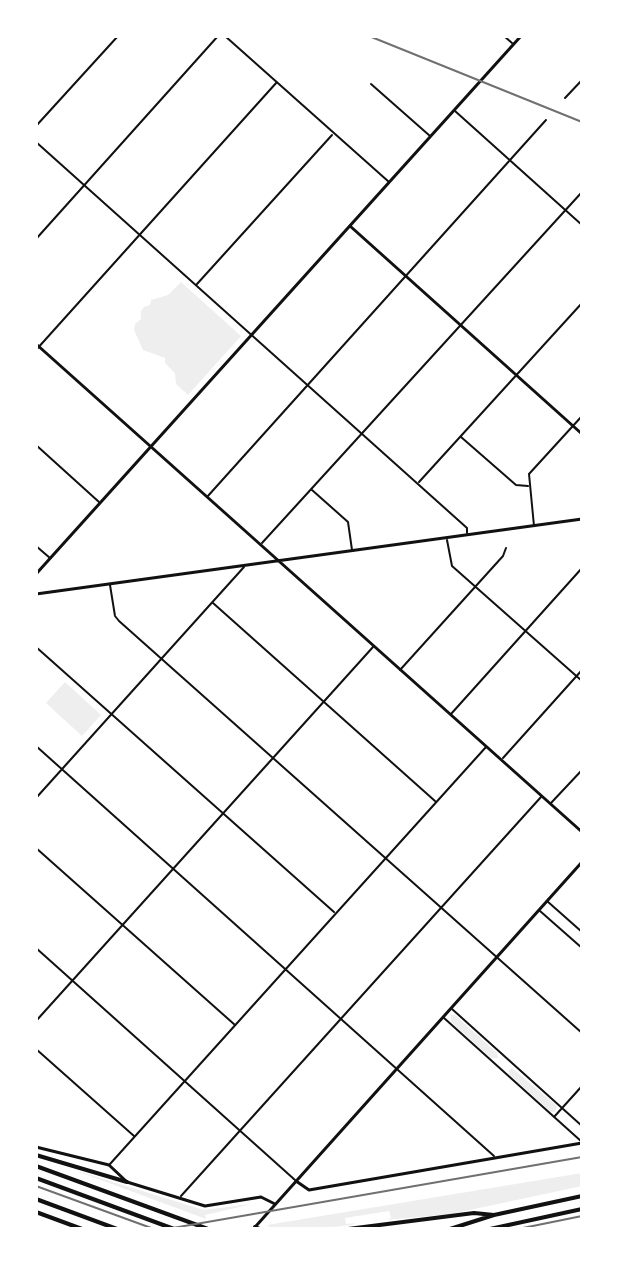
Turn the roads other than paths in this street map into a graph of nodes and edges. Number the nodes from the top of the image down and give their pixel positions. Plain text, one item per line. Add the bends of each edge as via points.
1 (118, 36) edge
2 (218, 36) edge
3 (225, 36) edge
4 (504, 36) edge
5 (521, 36) edge
6 (514, 44) junction
7 (582, 80) edge
8 (277, 82) junction
9 (371, 84) dead end
10 (565, 98) dead end
11 (454, 111) junction
12 (546, 120) dead end
13 (36, 126) edge
14 (334, 133) junction
15 (431, 136) junction
16 (36, 142) edge
17 (509, 160) junction
18 (389, 182) junction
19 (84, 185) junction
20 (582, 192) edge
21 (566, 210) junction
22 (582, 225) edge
23 (350, 226) junction
24 (140, 235) junction
25 (36, 239) edge
26 (405, 275) junction
27 (196, 285) junction
28 (582, 303) edge
29 (461, 326) junction
30 (252, 335) junction
31 (37, 347) edge
32 (517, 376) junction
33 (307, 385) junction
34 (582, 416) edge
35 (573, 426) junction
36 (362, 434) junction
37 (582, 434) edge
38 (460, 436) junction
39 (36, 445) edge
40 (151, 447) junction
41 (417, 484) junction
42 (529, 486) junction
43 (311, 489) junction
44 (207, 497) junction
45 (100, 503) junction
46 (582, 519) edge
47 (534, 526) junction
48 (468, 535) junction
49 (447, 538) junction
50 (261, 545) junction
51 (36, 546) edge
52 (506, 548) dead end
53 (352, 550) junction
54 (50, 558) junction
55 (277, 560) junction
56 (246, 564) junction
57 (582, 568) edge
58 (36, 574) edge
59 (110, 584) junction
60 (476, 587) junction
61 (36, 594) edge
62 (212, 603) junction
63 (526, 631) junction
64 (374, 646) junction
65 (36, 647) edge
66 (162, 658) junction
67 (400, 670) junction
68 (582, 670) edge
69 (577, 676) junction
70 (582, 681) edge
71 (324, 702) junction
72 (112, 714) junction
73 (450, 715) junction
74 (36, 746) edge
75 (486, 746) junction
76 (273, 758) junction
77 (501, 760) junction
78 (62, 769) junction
79 (582, 770) edge
80 (542, 796) junction
81 (36, 798) edge
82 (436, 802) junction
83 (550, 804) junction
84 (223, 813) junction
85 (582, 832) edge
86 (36, 848) edge
87 (386, 858) junction
88 (582, 862) edge
89 (173, 869) junction
90 (547, 901) junction
91 (441, 907) junction
92 (539, 910) junction
93 (335, 914) junction
94 (123, 925) junction
95 (582, 932) edge
96 (36, 948) edge
97 (582, 948) edge
98 (497, 957) junction
99 (285, 969) junction
100 (73, 981) junction
101 (451, 1008) junction
102 (443, 1017) junction
103 (341, 1019) junction
104 (36, 1021) edge
105 (235, 1025) junction
106 (582, 1033) edge
107 (36, 1049) edge
108 (396, 1069) junction
109 (185, 1081) junction
110 (582, 1086) edge
111 (562, 1108) junction
112 (554, 1117) junction
113 (582, 1126) edge
114 (240, 1130) junction
115 (135, 1137) junction
116 (582, 1142) edge
117 (36, 1148) edge
118 (36, 1155) edge
119 (495, 1157) junction
120 (109, 1165) junction
121 (36, 1166) edge
122 (36, 1178) edge
123 (296, 1181) junction
124 (127, 1182) junction
125 (582, 1196) edge
126 (179, 1198) junction
127 (36, 1199) edge
128 (275, 1204) junction
129 (582, 1209) edge
130 (36, 1212) edge
131 (494, 1215) junction
132 (256, 1228) edge
133 (82, 1229) edge
134 (117, 1229) edge
135 (174, 1229) edge
136 (208, 1229) edge
137 (348, 1229) edge
138 (450, 1229) edge
139 (490, 1229) edge

1 - 13 street
2 - 19 street
3 - 8 street
4 - 6 street
5 - 6 main road
6 - 11 main road
7 - 10 street
8 - 14 street
8 - 24 street
9 - 15 street
11 - 15 main road
11 - 17 street
12 - 17 street
14 - 18 street
14 - 27 street
15 - 18 main road
16 - 19 street
17 - 21 street
17 - 26 street
18 - 23 main road
19 - 24 street
19 - 25 street
20 - 21 street
21 - 22 street
21 - 29 street
23 - 26 main road
23 - 30 main road
24 - 27 street
24 - 31 street
26 - 29 main road
26 - 33 street
27 - 30 street
28 - 32 street
29 - 32 main road
29 - 36 street
30 - 33 street
30 - 40 main road
31 - 40 main road
32 - 35 main road
32 - 38 street
33 - 36 street
33 - 44 street
34 - 35 street
35 - 37 main road
35 - 42 street via 529,474
36 - 41 street
36 - 43 street
38 - 41 street
38 - 42 street via 516,485
39 - 45 street
40 - 44 main road
40 - 45 main road
41 - 48 street via 467,528
42 - 47 street
43 - 50 street
43 - 53 street via 348,522
44 - 50 main road
45 - 54 main road
46 - 47 main road
47 - 48 main road
48 - 49 main road
49 - 53 main road
49 - 60 street via 451,564
50 - 55 main road
51 - 54 street
52 - 60 street
53 - 55 main road
54 - 58 main road
55 - 56 main road
55 - 64 main road
56 - 59 main road
56 - 62 street
57 - 63 street
59 - 61 main road
59 - 66 street via 117,618
60 - 63 street
60 - 67 street
62 - 66 street
62 - 71 street
63 - 69 street
63 - 73 street
64 - 67 main road
64 - 71 street
65 - 72 street
66 - 72 street
66 - 76 street
67 - 73 main road
68 - 69 street
69 - 70 street
69 - 77 street
71 - 76 street
71 - 82 street
72 - 78 street
72 - 84 street
73 - 75 main road
74 - 78 street
75 - 77 main road
75 - 82 street
76 - 84 street
76 - 87 street
77 - 80 main road
78 - 81 street
78 - 89 street
79 - 83 street
80 - 83 main road
80 - 91 street
82 - 87 street
83 - 85 main road
84 - 89 street
84 - 93 street
86 - 94 street
87 - 91 street
87 - 93 street
88 - 90 main road
89 - 94 street
89 - 99 street
90 - 92 main road
90 - 95 street
91 - 98 street
91 - 103 street
92 - 97 street
92 - 98 main road
93 - 99 street
94 - 100 street
94 - 105 street
96 - 100 street
98 - 101 main road
98 - 106 street
99 - 103 street
99 - 105 street
100 - 104 street
100 - 109 street
101 - 102 main road
101 - 111 street
102 - 108 main road
102 - 112 street
103 - 108 street
103 - 114 street
105 - 109 street
107 - 115 street
108 - 119 street
108 - 123 main road
109 - 114 street
109 - 115 street
110 - 111 street
111 - 112 street
111 - 113 street
112 - 116 street
114 - 123 street
114 - 126 street
115 - 120 street
116 - 119 main road
117 - 120 main road
118 - 124 highway
119 - 123 main road via 309,1190
120 - 124 main road
121 - 136 highway
122 - 135 highway
123 - 128 main road
124 - 126 main road
125 - 131 highway
126 - 128 main road via 205,1206 261,1197
127 - 134 highway
128 - 132 main road
129 - 139 highway
130 - 133 highway
131 - 137 highway
131 - 138 highway

